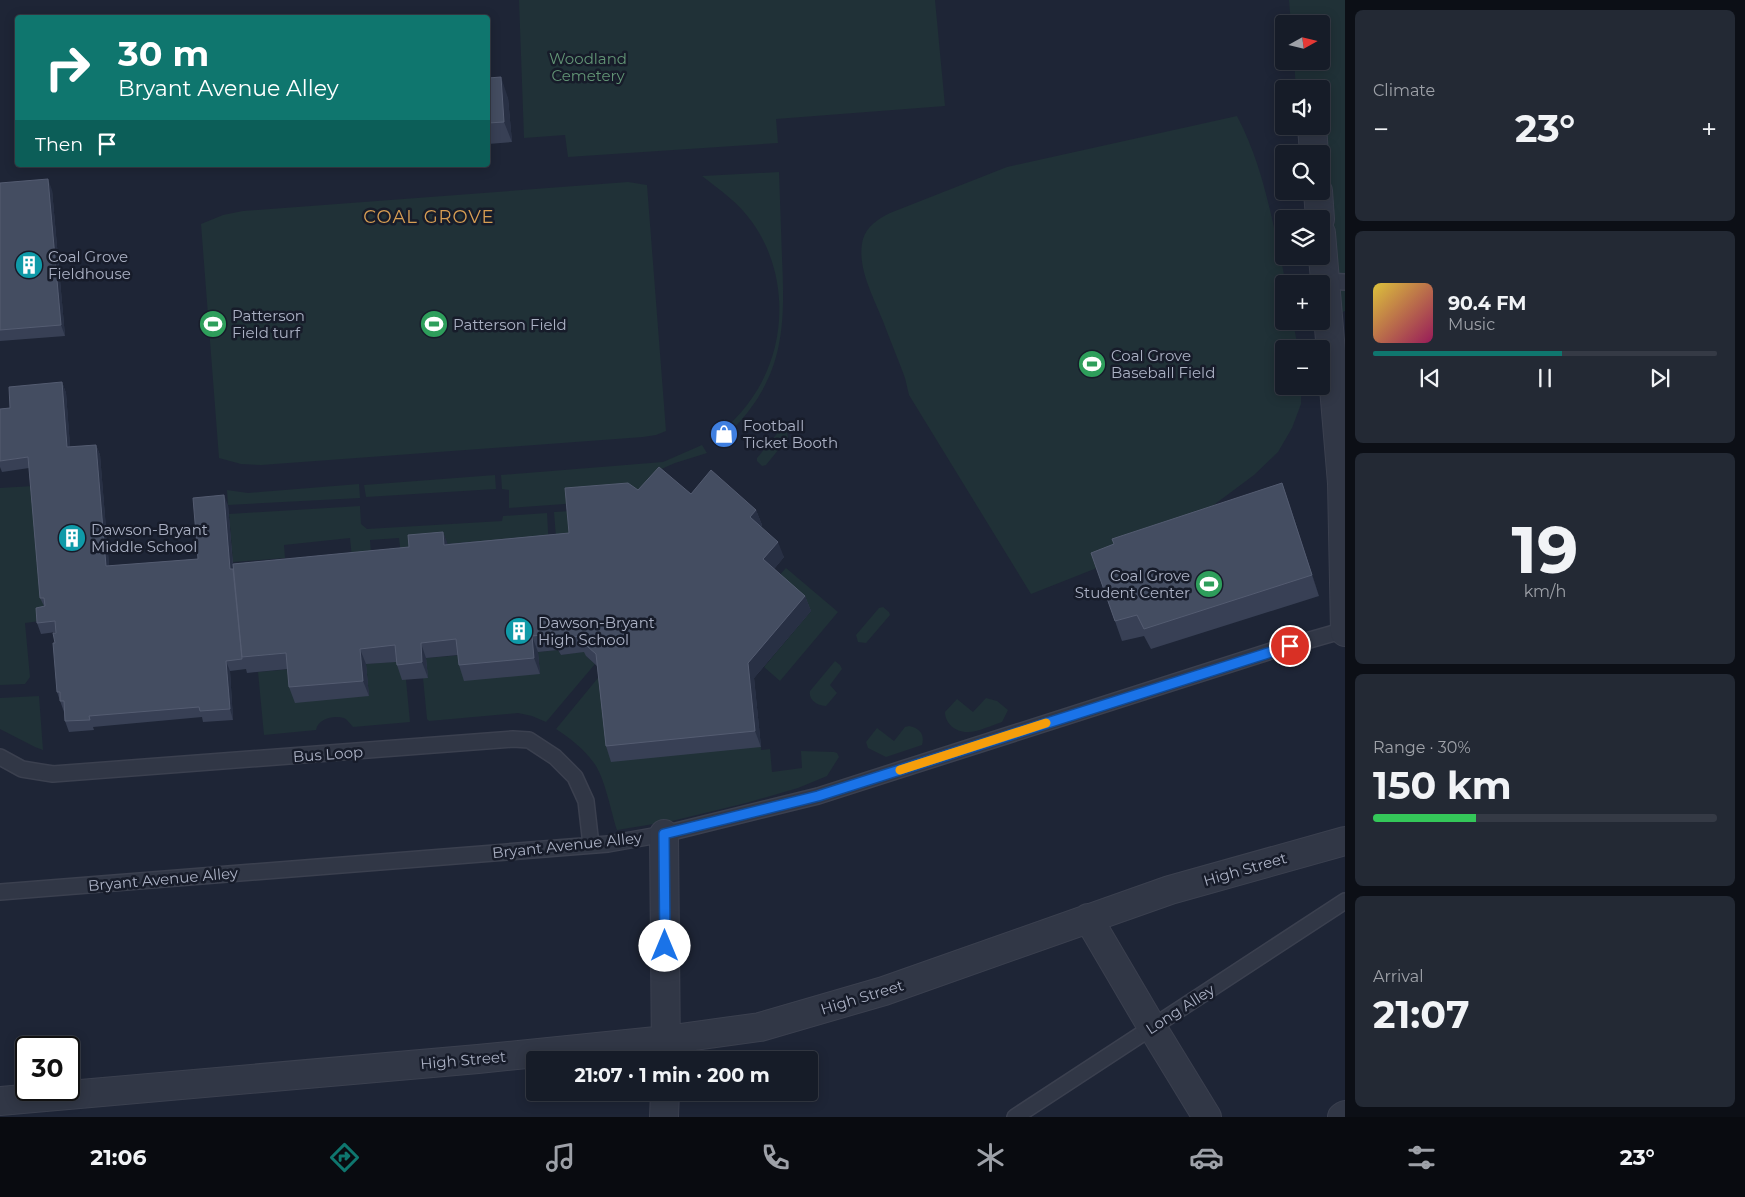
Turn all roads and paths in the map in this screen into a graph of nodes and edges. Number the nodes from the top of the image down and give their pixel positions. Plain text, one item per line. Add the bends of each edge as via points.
1 (1330, 264) edge
2 (1335, 281) edge
3 (1345, 631) edge
4 (0, 756) edge
5 (664, 834) junction
6 (1345, 841) edge
7 (591, 845) junction
8 (0, 892) edge
9 (1345, 901) edge
10 (1088, 918) junction
11 (1152, 1027) junction
12 (666, 1050) edge
13 (0, 1101) edge
14 (665, 1101) edge
15 (1345, 1115) edge
16 (664, 1117) edge
17 (1015, 1117) edge
18 (1207, 1117) edge
19 (1342, 1117) edge

1 - 2 street
2 - 3 street
3 - 5 lane, Bryant Avenue Alley via 1262,654 818,796
4 - 7 lane, Bus Loop via 22,769 53,774 529,740 575,776 586,801
5 - 7 lane, Bryant Avenue Alley
5 - 12 street
6 - 10 street, High Street via 1170,890
7 - 8 lane, Bryant Avenue Alley
9 - 11 lane, Long Alley
10 - 11 street
10 - 12 street, High Street via 884,991
11 - 17 lane, Long Alley
11 - 18 street
12 - 13 street, High Street via 478,1059
14 - 16 street
15 - 19 street

